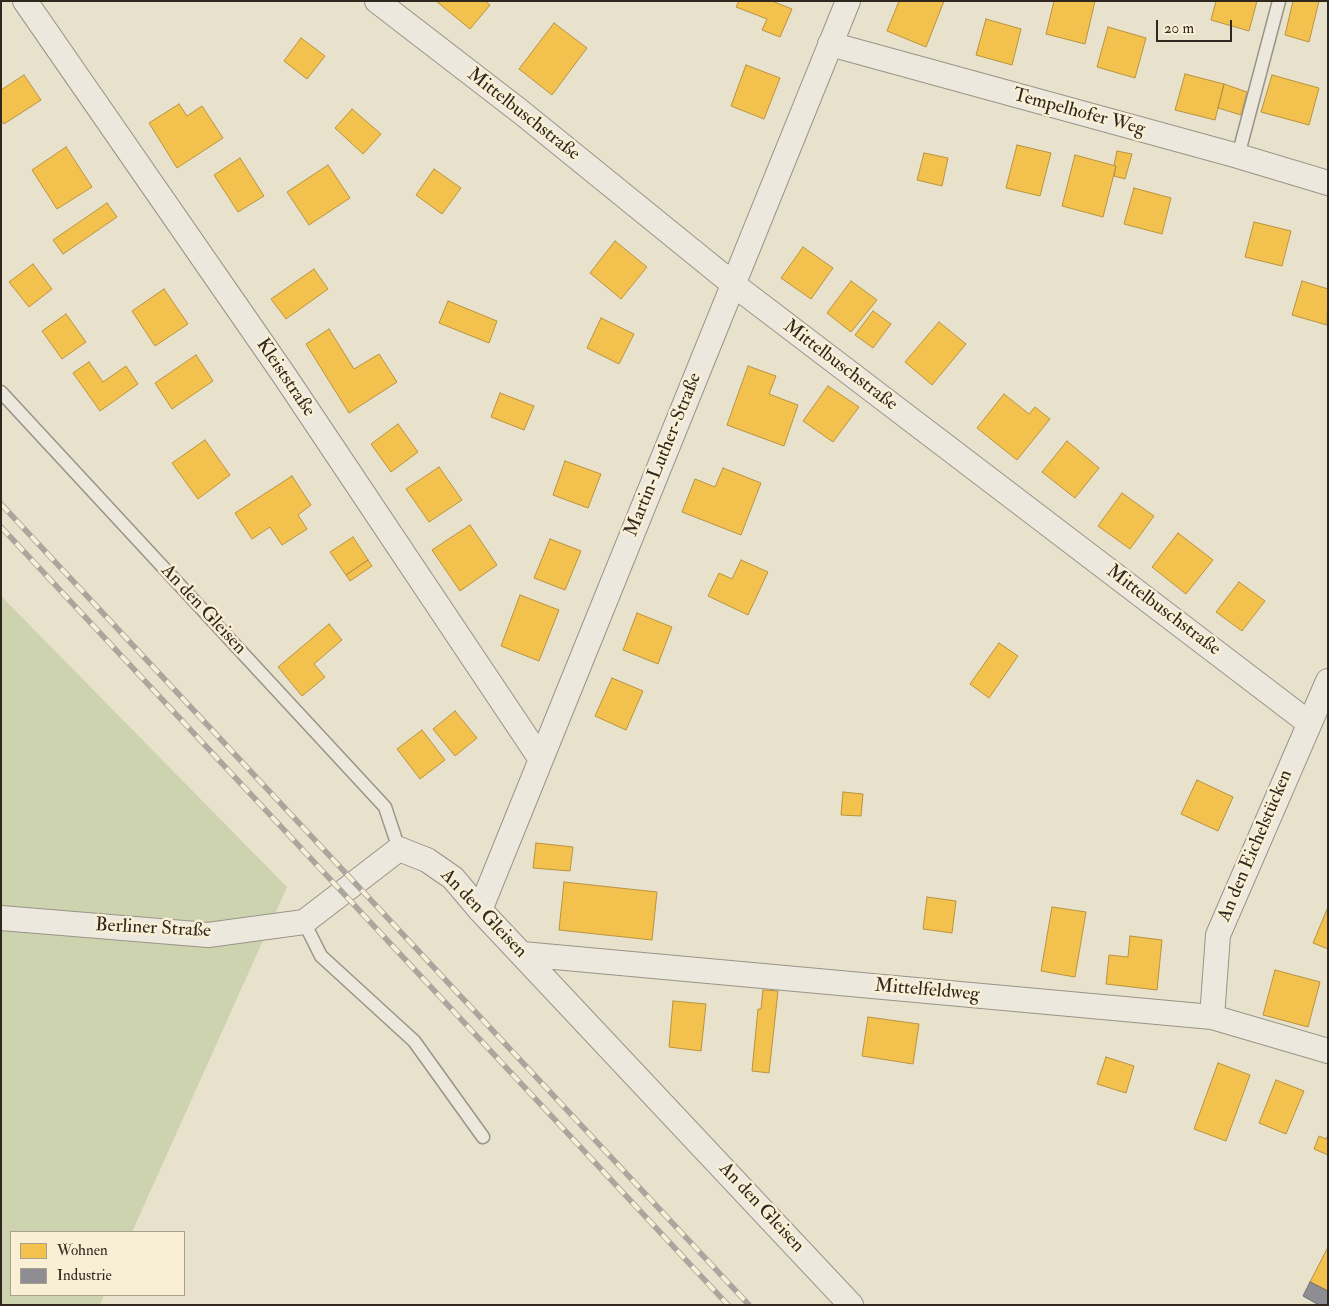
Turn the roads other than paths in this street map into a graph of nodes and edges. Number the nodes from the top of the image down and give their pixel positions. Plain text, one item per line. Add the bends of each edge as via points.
1 (26, 1) edge
2 (377, 1) edge
3 (848, 1) edge
4 (1278, 1) edge
5 (830, 44) junction
6 (1238, 156) junction
7 (1328, 183) edge
8 (733, 284) junction
9 (1, 392) edge
10 (1328, 681) edge
11 (1309, 723) junction
12 (540, 758) junction
13 (400, 849) junction
14 (480, 910) junction
15 (1, 918) edge
16 (304, 922) junction
17 (522, 954) junction
18 (1212, 1017) junction
19 (1328, 1051) edge
20 (483, 1137) dead end
21 (851, 1305) edge

1 - 12 street, Kleiststraße via 284,375
2 - 8 street, Mittelbuschstraße via 521,112
3 - 5 street, Martin-Luther-Straße
4 - 6 lane
5 - 6 street, Tempelhofer Weg
5 - 8 street, Martin-Luther-Straße
6 - 7 street, Tempelhofer Weg
8 - 11 street, Mittelbuschstraße
8 - 12 street, Martin-Luther-Straße
9 - 13 lane, An den Gleisen via 385,807
10 - 11 street, An den Eichelstücken
11 - 18 street, An den Eichelstücken via 1218,935
12 - 14 street, Martin-Luther-Straße
13 - 14 street, An den Gleisen via 427,860 453,878
13 - 16 street, Berliner Straße
14 - 17 street, An den Gleisen
15 - 16 street, Berliner Straße via 208,935
16 - 20 lane via 321,956 414,1041
17 - 18 street, Mittelfeldweg
17 - 21 street, An den Gleisen
18 - 19 street, Mittelfeldweg

